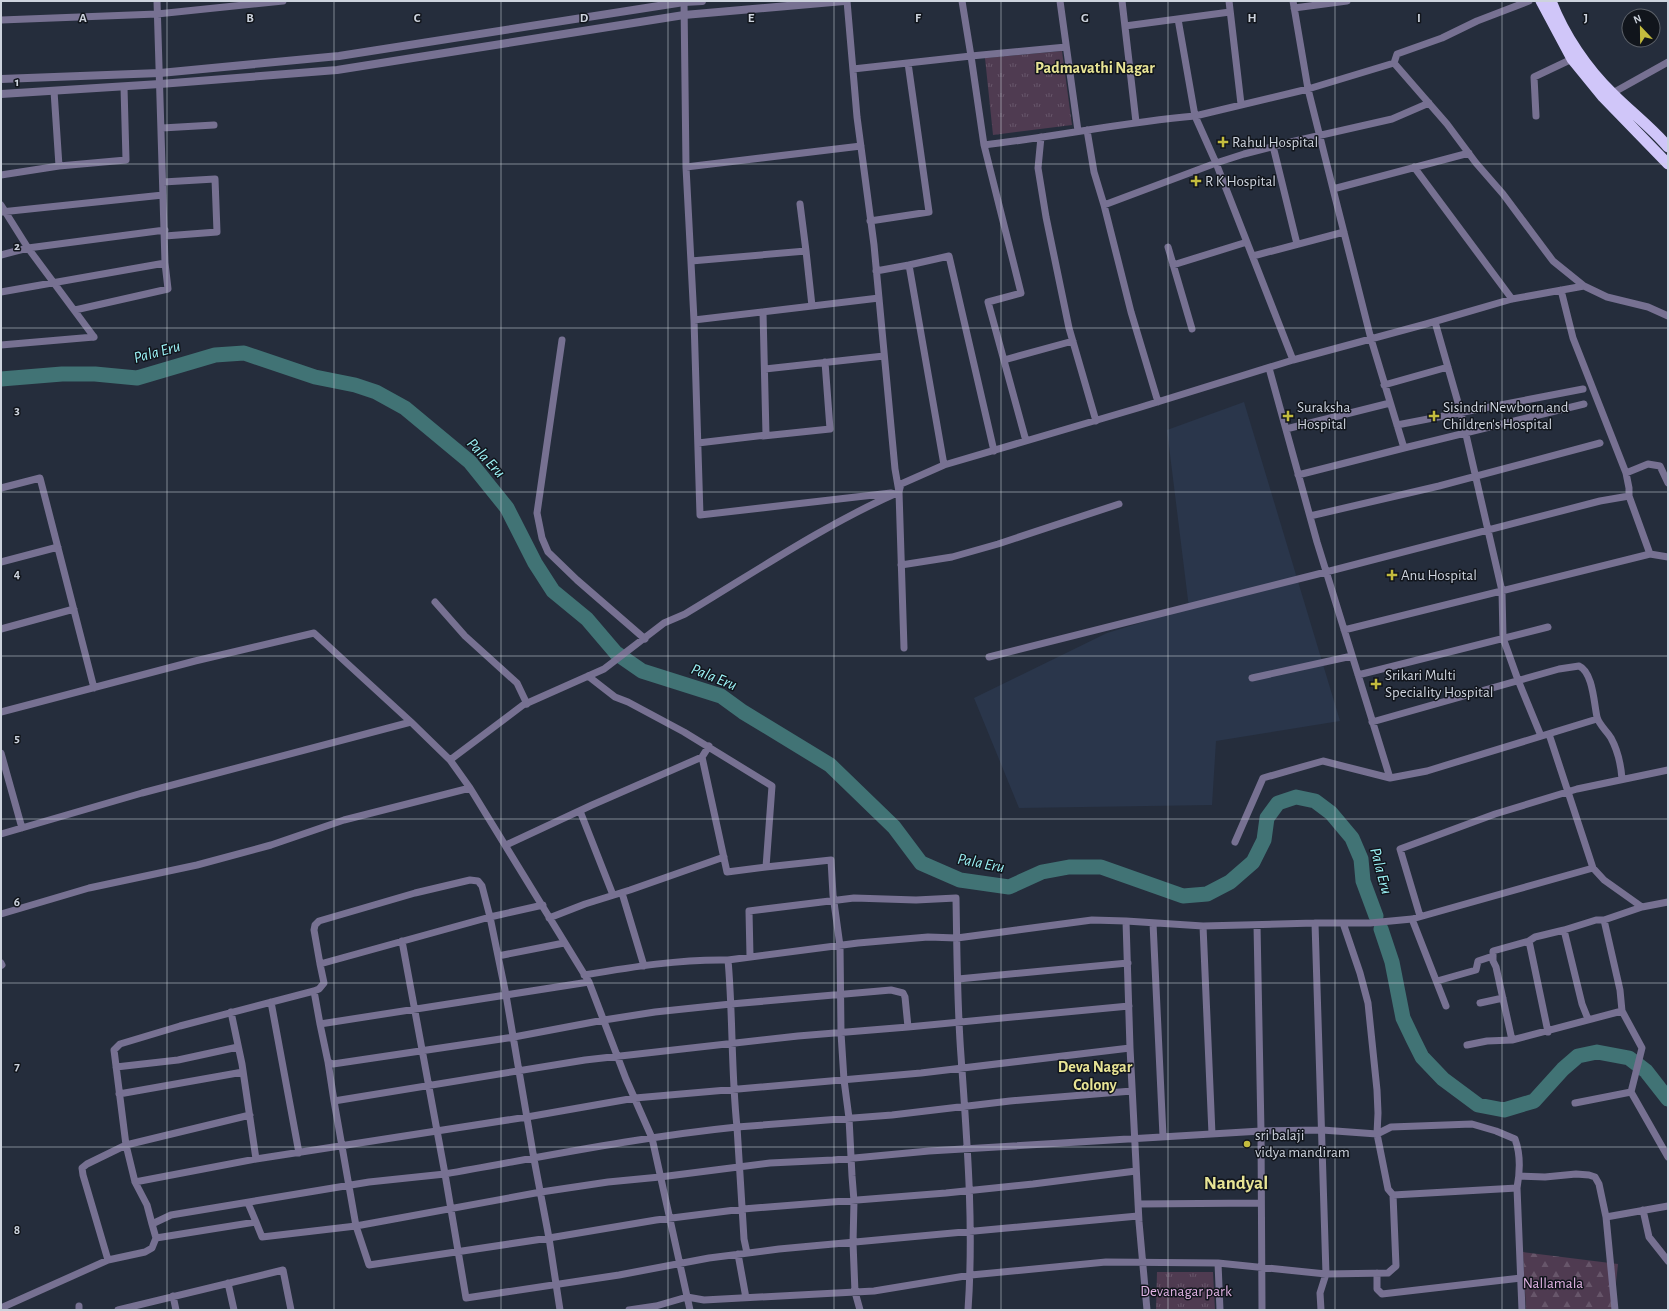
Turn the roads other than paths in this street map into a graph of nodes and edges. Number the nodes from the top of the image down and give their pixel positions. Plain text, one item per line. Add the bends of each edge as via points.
1 (157, 1) edge
2 (283, 1) edge
3 (702, 1) edge
4 (844, 1) edge
5 (848, 1) edge
6 (962, 1) edge
7 (1060, 1) edge
8 (1122, 1) edge
9 (1229, 1) edge
10 (1347, 1) edge
11 (1529, 1) edge
12 (1542, 1) edge
13 (1551, 1) edge
14 (684, 2) edge
15 (1293, 4) edge
16 (1230, 12) junction
17 (157, 14) junction
18 (684, 15) junction
19 (1178, 19) junction
20 (1, 20) edge
21 (1125, 26) junction
22 (1066, 47) junction
23 (971, 56) junction
24 (1572, 59) junction
25 (1668, 62) edge
26 (908, 63) junction
27 (1394, 63) junction
28 (853, 69) junction
29 (160, 72) junction
30 (1, 79) edge
31 (160, 84) junction
32 (124, 87) junction
33 (1308, 89) junction
34 (54, 91) junction
35 (1, 94) edge
36 (1608, 95) junction
37 (1241, 104) junction
38 (1429, 104) junction
39 (1195, 116) junction
40 (1536, 116) dead end
41 (1136, 122) junction
42 (214, 125) dead end
43 (162, 128) junction
44 (1087, 130) junction
45 (1078, 131) junction
46 (1319, 135) junction
47 (1041, 138) junction
48 (984, 145) junction
49 (861, 146) junction
50 (1274, 146) junction
51 (1668, 147) edge
52 (1469, 153) junction
53 (1216, 163) junction
54 (1668, 164) edge
55 (59, 166) junction
56 (686, 167) junction
57 (1414, 167) junction
58 (1, 175) edge
59 (163, 182) junction
60 (1333, 189) junction
61 (164, 195) junction
62 (800, 204) dead end
63 (1, 205) edge
64 (1104, 205) junction
65 (3, 212) edge
66 (870, 221) junction
67 (1344, 232) junction
68 (165, 233) junction
69 (1247, 242) junction
70 (1297, 244) junction
71 (1168, 247) dead end
72 (28, 248) junction
73 (806, 251) junction
74 (1, 255) edge
75 (1252, 256) junction
76 (691, 261) junction
77 (165, 263) junction
78 (909, 265) junction
79 (1173, 265) junction
80 (876, 271) junction
81 (53, 283) junction
82 (1584, 286) junction
83 (1561, 290) junction
84 (1, 292) edge
85 (879, 298) junction
86 (1512, 299) junction
87 (812, 306) junction
88 (75, 310) junction
89 (764, 312) junction
90 (1668, 316) edge
91 (694, 320) junction
92 (1435, 322) junction
93 (1192, 329) dead end
94 (1370, 339) junction
95 (562, 340) dead end
96 (1073, 341) junction
97 (1, 345) edge
98 (884, 356) junction
99 (1004, 360) junction
100 (1293, 360) junction
101 (825, 362) junction
102 (1448, 367) junction
103 (765, 368) junction
104 (1269, 368) junction
105 (1384, 386) junction
106 (1583, 389) dead end
107 (1158, 402) junction
108 (1390, 403) junction
109 (1584, 404) dead end
110 (1461, 414) junction
111 (1096, 421) junction
112 (1397, 425) junction
113 (1286, 429) junction
114 (1466, 433) junction
115 (761, 436) junction
116 (1026, 441) junction
117 (698, 443) junction
118 (1600, 443) dead end
119 (1404, 448) junction
120 (994, 451) junction
121 (944, 465) junction
122 (1626, 473) junction
123 (1298, 475) junction
124 (1476, 477) junction
125 (1668, 483) edge
126 (1, 488) edge
127 (899, 492) junction
128 (1629, 496) junction
129 (1119, 504) dead end
130 (1310, 516) junction
131 (1488, 530) junction
132 (58, 547) junction
133 (1650, 554) junction
134 (1668, 557) edge
135 (1, 562) edge
136 (901, 565) junction
137 (1326, 572) junction
138 (1502, 591) junction
139 (435, 602) dead end
140 (74, 609) junction
141 (1548, 627) dead end
142 (1, 629) edge
143 (1344, 630) junction
144 (1503, 638) junction
145 (645, 639) junction
146 (904, 648) dead end
147 (1352, 656) junction
148 (989, 658) dead end
149 (1358, 675) junction
150 (588, 676) junction
151 (1252, 678) dead end
152 (1518, 680) junction
153 (94, 688) junction
154 (527, 704) junction
155 (1, 712) edge
156 (1597, 719) junction
157 (411, 722) junction
158 (1372, 722) junction
159 (1549, 734) junction
160 (1541, 736) junction
161 (708, 746) junction
162 (1, 753) edge
163 (702, 757) junction
164 (450, 760) junction
165 (1668, 770) edge
166 (4, 776) edge
167 (1390, 778) junction
168 (1622, 780) junction
169 (470, 788) junction
170 (1568, 792) junction
171 (580, 811) junction
172 (22, 828) junction
173 (1, 834) edge
174 (1235, 842) dead end
175 (506, 845) junction
176 (724, 857) junction
177 (766, 867) junction
178 (1593, 868) junction
179 (622, 893) junction
180 (613, 895) junction
181 (834, 901) junction
182 (1668, 902) edge
183 (543, 905) junction
184 (1642, 907) junction
185 (1, 914) edge
186 (1420, 916) junction
187 (490, 917) junction
188 (549, 918) junction
189 (1412, 919) junction
190 (1604, 920) junction
191 (1126, 921) junction
192 (1153, 923) junction
193 (1314, 923) junction
194 (1343, 923) junction
195 (1257, 925) junction
196 (1203, 926) junction
197 (1564, 930) junction
198 (957, 938) junction
199 (402, 941) junction
200 (1529, 941) junction
201 (564, 943) junction
202 (840, 946) junction
203 (498, 956) junction
204 (750, 956) junction
205 (1493, 956) junction
206 (728, 960) junction
207 (1128, 963) junction
208 (320, 964) junction
209 (644, 966) junction
210 (584, 976) junction
211 (958, 979) junction
212 (1436, 981) junction
213 (589, 982) junction
214 (314, 990) junction
215 (839, 994) junction
216 (506, 995) junction
217 (1503, 998) junction
218 (271, 1002) junction
219 (1480, 1003) dead end
220 (731, 1004) junction
221 (1129, 1006) junction
222 (1446, 1006) dead end
223 (414, 1009) junction
224 (1622, 1011) junction
225 (231, 1012) junction
226 (1588, 1019) junction
227 (604, 1020) junction
228 (959, 1022) junction
229 (320, 1024) junction
230 (908, 1028) junction
231 (1548, 1032) junction
232 (841, 1033) junction
233 (514, 1037) junction
234 (1512, 1040) junction
235 (733, 1043) junction
236 (1466, 1045) dead end
237 (238, 1047) junction
238 (1130, 1048) junction
239 (423, 1052) junction
240 (617, 1056) junction
241 (328, 1062) junction
242 (116, 1067) junction
243 (962, 1068) junction
244 (243, 1072) junction
245 (519, 1072) junction
246 (844, 1080) junction
247 (430, 1086) junction
248 (733, 1089) junction
249 (1132, 1092) junction
250 (1632, 1092) junction
251 (119, 1094) junction
252 (635, 1098) junction
253 (334, 1101) junction
254 (1574, 1103) dead end
255 (965, 1107) junction
256 (250, 1116) junction
257 (527, 1117) junction
258 (850, 1118) junction
259 (737, 1127) junction
260 (437, 1130) junction
261 (1322, 1130) junction
262 (1261, 1131) junction
263 (1212, 1134) junction
264 (1377, 1134) junction
265 (1163, 1136) junction
266 (652, 1138) junction
267 (1135, 1138) junction
268 (126, 1145) junction
269 (342, 1147) junction
270 (967, 1148) junction
271 (299, 1153) junction
272 (1668, 1157) edge
273 (851, 1158) junction
274 (256, 1159) junction
275 (534, 1159) junction
276 (740, 1167) junction
277 (1136, 1171) junction
278 (445, 1174) junction
279 (1519, 1176) junction
280 (660, 1177) junction
281 (136, 1182) junction
282 (349, 1185) junction
283 (1517, 1188) junction
284 (970, 1191) junction
285 (541, 1192) junction
286 (1394, 1195) junction
287 (854, 1201) junction
288 (248, 1203) junction
289 (1261, 1203) junction
290 (1138, 1204) junction
291 (1668, 1206) edge
292 (743, 1209) junction
293 (452, 1210) junction
294 (1643, 1210) junction
295 (1138, 1216) junction
296 (1606, 1217) junction
297 (670, 1219) junction
298 (256, 1222) junction
299 (152, 1224) junction
300 (356, 1226) junction
301 (971, 1230) junction
302 (156, 1238) junction
303 (550, 1238) junction
304 (854, 1243) junction
305 (458, 1251) junction
306 (746, 1253) junction
307 (738, 1254) junction
308 (108, 1260) junction
309 (1668, 1261) edge
310 (1142, 1262) junction
311 (1218, 1263) junction
312 (679, 1264) junction
313 (1261, 1268) junction
314 (1377, 1273) junction
315 (1326, 1274) junction
316 (971, 1275) junction
317 (1521, 1278) junction
318 (228, 1283) junction
319 (556, 1285) junction
320 (856, 1292) junction
321 (173, 1296) junction
322 (687, 1297) junction
323 (746, 1298) junction
324 (1, 1308) edge
325 (118, 1310) edge
326 (176, 1310) edge
327 (234, 1310) edge
328 (291, 1310) edge
329 (560, 1310) edge
330 (629, 1310) edge
331 (690, 1310) edge
332 (860, 1310) edge
333 (968, 1310) edge
334 (1146, 1310) edge
335 (1220, 1310) edge
336 (1262, 1310) edge
337 (1321, 1310) edge
338 (1522, 1310) edge
339 (1615, 1310) edge

1 - 17 street
2 - 17 street
3 - 14 street
4 - 18 street
5 - 28 street
6 - 23 street
7 - 22 street
8 - 21 street
9 - 16 street
10 - 15 street
11 - 27 street via 1397,54
12 - 24 highway
13 - 36 highway via 1557,17 1578,53
14 - 18 street
14 - 29 street via 338,56
15 - 33 street
16 - 19 street
16 - 37 street
17 - 20 street
17 - 29 street
18 - 31 street via 337,70
18 - 56 street
19 - 21 street
19 - 39 street
21 - 41 street
22 - 23 street
22 - 45 street
23 - 26 street
23 - 48 street
24 - 36 highway
24 - 40 street via 1534,77
25 - 36 street
26 - 28 street
26 - 66 street via 929,212
27 - 33 street
27 - 38 street
28 - 49 street
29 - 30 street
29 - 31 street
31 - 32 street
31 - 43 street
32 - 34 street
32 - 55 street via 126,160
33 - 37 street
33 - 46 street
34 - 35 street
34 - 55 street
36 - 51 highway
36 - 54 highway via 1631,128 1660,153
37 - 39 street
38 - 46 street via 1392,119
38 - 52 street
39 - 41 street
39 - 53 street
41 - 44 street
42 - 43 street
43 - 59 street
44 - 45 street
44 - 64 street via 1094,172
45 - 47 street
46 - 50 street
46 - 60 street
47 - 48 street
47 - 96 street via 1038,168
48 - 99 street via 1021,292 988,302
49 - 56 street
49 - 66 street
50 - 53 street
50 - 70 street
52 - 57 street
52 - 82 street via 1553,261
53 - 64 street
53 - 69 street
55 - 58 street
56 - 76 street
57 - 60 street
57 - 86 street
59 - 61 street
59 - 68 street via 215,179 216,232
60 - 67 street
61 - 65 street
61 - 68 street
62 - 73 street
63 - 65 street
64 - 107 street via 1131,312
65 - 72 street
66 - 80 street
67 - 70 street
67 - 94 street
68 - 72 street
68 - 77 street
69 - 75 street
69 - 79 street
70 - 75 street
71 - 79 street
72 - 74 street
72 - 81 street
73 - 76 street
73 - 87 street
75 - 100 street
76 - 91 street
77 - 81 street
77 - 88 street via 168,289
78 - 80 street
78 - 120 street via 949,256
78 - 121 street
79 - 93 street
80 - 85 street
81 - 84 street
81 - 88 street
82 - 83 street
82 - 90 street via 1607,297 1648,307
83 - 86 street
83 - 122 street via 1573,338
85 - 87 street
85 - 98 street
86 - 92 street
87 - 89 street
88 - 97 street via 94,337
89 - 91 street
89 - 103 street
91 - 117 street
92 - 94 street
92 - 102 street
94 - 100 street
94 - 105 street
95 - 145 street via 537,513 542,538 548,552
96 - 99 street
96 - 111 street
98 - 101 street
98 - 127 street
99 - 116 street
100 - 104 street
101 - 103 street
101 - 115 street via 830,429
102 - 105 street
102 - 110 street
103 - 115 street via 766,435
104 - 107 street
104 - 113 street
105 - 108 street
106 - 110 street
107 - 111 street
108 - 112 street
108 - 113 street
109 - 114 street
110 - 112 street
110 - 114 street
111 - 116 street
112 - 119 street
113 - 123 street
114 - 119 street
114 - 124 street
115 - 117 street
116 - 120 street
117 - 127 street via 700,515
118 - 124 street
119 - 123 street
120 - 121 street
121 - 127 street via 901,484
122 - 125 street via 1648,464 1660,466
122 - 128 street
123 - 130 street
124 - 130 street
124 - 131 street
126 - 132 street via 40,478
127 - 136 street
127 - 145 street via 824,531 686,614 664,623
128 - 131 street via 1600,500
128 - 133 street
129 - 136 street via 952,557
130 - 137 street
131 - 137 street
131 - 138 street
132 - 135 street
132 - 140 street
133 - 134 street
133 - 138 street
136 - 146 street
137 - 143 street
137 - 148 street
138 - 143 street
138 - 144 street
139 - 154 street via 465,636 517,683
140 - 142 street
140 - 153 street
141 - 144 street
143 - 147 street
144 - 149 street
144 - 152 street
145 - 150 street via 604,669
147 - 149 street
147 - 151 street
149 - 158 street
150 - 154 street
150 - 161 street via 615,697
152 - 156 street via 1558,669 1582,667 1595,696
152 - 158 street
152 - 160 street
153 - 155 street
153 - 157 street via 314,633
154 - 164 street
156 - 159 street
156 - 168 street via 1611,739 1620,761
157 - 164 street
157 - 172 street via 142,793
158 - 167 street
159 - 160 street
159 - 170 street
160 - 167 street via 1427,771
161 - 163 street
161 - 177 street via 772,786
162 - 166 street
163 - 171 street
163 - 176 street
164 - 169 street
165 - 168 street
166 - 172 street
167 - 174 street via 1323,761 1263,778
168 - 170 street
169 - 175 street
169 - 185 street via 344,820 270,845 197,865 89,888
170 - 178 street
170 - 186 street via 1495,814 1400,849
171 - 175 street
171 - 180 street
172 - 173 street
175 - 183 street
176 - 177 street via 727,872
176 - 179 street
177 - 181 street via 831,860
178 - 184 street via 1604,880
178 - 186 street
179 - 180 street
179 - 209 street
180 - 188 street
181 - 198 street via 854,898 956,898
181 - 202 street
181 - 204 street via 749,911
182 - 184 street
183 - 187 street
183 - 188 street
184 - 190 street
186 - 189 street
187 - 199 street
187 - 203 street
187 - 208 street via 482,886 478,881 470,880 415,893 319,921 314,930
188 - 201 street
189 - 194 street
189 - 212 street
190 - 197 street
190 - 224 street via 1620,990
191 - 192 street
191 - 198 street via 1092,920
191 - 207 street
192 - 196 street
192 - 265 street
193 - 194 street
193 - 195 street
193 - 261 street
194 - 264 street via 1368,1003 1377,1090
195 - 196 street
195 - 262 street
196 - 263 street
197 - 200 street via 1535,937
197 - 226 street
198 - 202 street via 928,937
198 - 211 street
199 - 208 street
199 - 223 street
200 - 205 street via 1493,951
200 - 231 street
201 - 203 street
201 - 210 street
202 - 204 street
202 - 215 street
203 - 216 street
204 - 206 street
205 - 212 street via 1478,961 1476,970
205 - 217 street
206 - 209 street
206 - 220 street
207 - 211 street
207 - 221 street
208 - 214 street via 324,983 319,989
209 - 210 street
210 - 213 street
211 - 228 street
212 - 222 street
213 - 216 street
213 - 227 street
214 - 218 street
214 - 229 street
215 - 220 street
215 - 230 street via 891,990 903,993 906,996
215 - 232 street
216 - 223 street
216 - 233 street
217 - 219 street
217 - 234 street
218 - 225 street
218 - 271 street
220 - 227 street
220 - 235 street
221 - 228 street
221 - 238 street
223 - 229 street
223 - 239 street
224 - 226 street
224 - 250 street via 1642,1048
225 - 237 street
225 - 242 street via 120,1044 114,1050
226 - 231 street
227 - 233 street
227 - 240 street
228 - 230 street
228 - 243 street
229 - 241 street
230 - 232 street
231 - 234 street
232 - 235 street
232 - 246 street
233 - 239 street
233 - 245 street
234 - 236 street
235 - 240 street
235 - 248 street
237 - 242 street via 178,1060
237 - 244 street
238 - 243 street
238 - 249 street
239 - 241 street via 333,1064
239 - 247 street
240 - 245 street
240 - 252 street
241 - 253 street
242 - 251 street
243 - 246 street
243 - 255 street
244 - 251 street
244 - 256 street
245 - 247 street
245 - 257 street
246 - 248 street
246 - 258 street
247 - 253 street
247 - 260 street
248 - 252 street
248 - 259 street
249 - 255 street
249 - 267 street
250 - 254 street
250 - 272 street
251 - 268 street
252 - 257 street
252 - 266 street
253 - 269 street
255 - 258 street
255 - 270 street
256 - 268 street
256 - 274 street
257 - 260 street
257 - 275 street
258 - 259 street
258 - 273 street
259 - 266 street
259 - 276 street
260 - 269 street
260 - 278 street
261 - 262 street
261 - 264 street
261 - 315 street
262 - 263 street
262 - 289 street
263 - 265 street
264 - 279 street via 1391,1128 1472,1124 1484,1127 1515,1139 1519,1148
264 - 286 street via 1388,1189
265 - 267 street
266 - 275 street
266 - 280 street
267 - 270 street
267 - 277 street
268 - 281 street
268 - 308 street via 82,1168
269 - 271 street
269 - 282 street
270 - 273 street
270 - 284 street
271 - 274 street
273 - 276 street
273 - 287 street
274 - 281 street
275 - 278 street
275 - 285 street
276 - 280 street
276 - 292 street
277 - 284 street
277 - 290 street
278 - 282 street
278 - 293 street
279 - 283 street
279 - 296 street via 1576,1174 1595,1177 1599,1184
280 - 285 street
280 - 297 street
281 - 299 street via 147,1205
282 - 288 street
282 - 300 street
283 - 286 street
283 - 317 street
284 - 287 street
284 - 301 street
285 - 293 street
285 - 303 street
286 - 314 street via 1396,1266 1388,1272
287 - 292 street
287 - 304 street
288 - 298 street
288 - 299 street via 172,1215
289 - 290 street
289 - 313 street
290 - 295 street
291 - 294 street
292 - 297 street
292 - 306 street
293 - 300 street
293 - 305 street
294 - 296 street
294 - 309 street via 1649,1237
295 - 301 street
295 - 310 street
296 - 339 street
297 - 303 street
297 - 312 street
298 - 300 street via 262,1238
298 - 302 street
299 - 302 street
300 - 305 street via 369,1265
301 - 304 street
301 - 316 street
302 - 308 street via 152,1248 145,1252
303 - 305 street
303 - 319 street
304 - 306 street
304 - 320 street
305 - 319 street via 466,1298
306 - 307 street
307 - 312 street
307 - 323 street
308 - 324 street
310 - 311 street
310 - 316 street via 1106,1262
310 - 334 street
311 - 313 street
311 - 335 street
312 - 319 street
312 - 322 street
313 - 315 street
313 - 336 street
314 - 315 street
314 - 317 street via 1377,1289 1382,1294
315 - 337 street via 1320,1293
316 - 320 street
316 - 333 street
317 - 338 street
318 - 321 street
318 - 327 street
318 - 328 street via 283,1270
319 - 329 street
320 - 323 street
320 - 332 street
321 - 325 street
321 - 326 street
322 - 323 street via 704,1300
322 - 330 street via 656,1306
322 - 331 street

